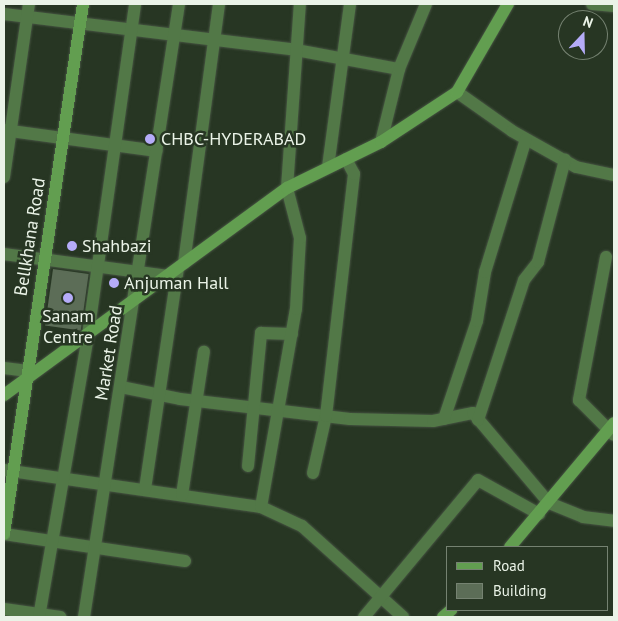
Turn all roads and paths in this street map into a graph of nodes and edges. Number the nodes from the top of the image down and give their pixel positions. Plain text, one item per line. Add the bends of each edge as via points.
1 (29, 4) edge
2 (83, 4) edge
3 (135, 4) edge
4 (179, 4) edge
5 (219, 4) edge
6 (300, 4) edge
7 (350, 4) edge
8 (426, 4) edge
9 (508, 4) edge
10 (592, 4) edge
11 (614, 6) edge
12 (4, 14) edge
13 (27, 17) junction
14 (80, 23) junction
15 (132, 29) junction
16 (174, 35) junction
17 (214, 40) junction
18 (296, 50) junction
19 (343, 59) junction
20 (399, 68) junction
21 (457, 92) junction
22 (7, 131) edge
23 (63, 138) junction
24 (526, 139) junction
25 (381, 142) junction
26 (117, 146) junction
27 (157, 151) junction
28 (346, 159) junction
29 (565, 160) junction
30 (328, 168) junction
31 (614, 175) edge
32 (4, 177) edge
33 (287, 188) junction
34 (4, 254) edge
35 (606, 257) dead end
36 (44, 259) junction
37 (98, 266) junction
38 (177, 269) junction
39 (139, 272) junction
40 (135, 301) junction
41 (292, 334) junction
42 (88, 335) junction
43 (204, 352) dead end
44 (4, 368) edge
45 (27, 374) junction
46 (121, 387) junction
47 (4, 395) edge
48 (158, 395) junction
49 (195, 400) junction
50 (256, 407) junction
51 (281, 409) junction
52 (326, 416) junction
53 (444, 419) junction
54 (478, 420) junction
55 (613, 429) edge
56 (248, 466) dead end
57 (9, 470) edge
58 (313, 473) dead end
59 (61, 477) junction
60 (106, 483) junction
61 (145, 489) junction
62 (182, 495) junction
63 (548, 503) junction
64 (261, 506) junction
65 (539, 514) junction
66 (614, 521) edge
67 (4, 534) edge
68 (52, 541) junction
69 (511, 546) edge
70 (94, 547) junction
71 (185, 561) dead end
72 (381, 599) junction
73 (4, 609) edge
74 (40, 616) edge
75 (60, 617) edge
76 (84, 617) edge
77 (364, 617) edge
78 (403, 617) edge

1 - 13 street
2 - 14 street, Bellkhana Road
3 - 15 street
4 - 16 street, Market Road
5 - 17 street
6 - 18 street
7 - 19 street
8 - 20 street
9 - 21 street
10 - 11 street
12 - 13 street
13 - 14 street
13 - 22 street
14 - 15 street
14 - 23 street, Bellkhana Road
15 - 16 street
15 - 26 street
16 - 17 street
16 - 27 street, Market Road
17 - 18 street
17 - 38 street
18 - 19 street
18 - 33 street
19 - 20 street
19 - 30 street
20 - 25 street
21 - 24 street
21 - 25 street
22 - 23 street
22 - 32 street
23 - 26 street
23 - 36 street, Bellkhana Road
24 - 29 street
24 - 53 street via 485,272 477,321
25 - 28 street
26 - 27 street
26 - 37 street
27 - 39 street, Market Road
28 - 30 street
28 - 52 street via 354,174
29 - 31 street via 576,167
29 - 54 street via 538,262 524,280
30 - 33 street
33 - 38 street
33 - 41 street via 300,238
34 - 36 street
35 - 55 street via 579,400
36 - 37 street
36 - 45 street, Bellkhana Road
37 - 39 street
37 - 42 street
38 - 39 street
38 - 40 street
38 - 48 street
39 - 40 street, Market Road
40 - 42 street
40 - 46 street, Market Road
41 - 50 street via 261,333
41 - 51 street
42 - 45 street
42 - 59 street
43 - 49 street
44 - 45 street
45 - 47 street
45 - 57 street, Bellkhana Road
46 - 48 street
46 - 60 street, Market Road
48 - 49 street
48 - 61 street
49 - 50 street
49 - 62 street
50 - 51 street
50 - 56 street
51 - 52 street
51 - 64 street
52 - 53 street
52 - 58 street
53 - 54 street via 473,413
54 - 63 street
55 - 63 street
57 - 59 street
57 - 67 street, Bellkhana Road
59 - 60 street
59 - 68 street
60 - 61 street
60 - 70 street, Market Road
61 - 62 street
62 - 64 street
63 - 65 street
63 - 66 street via 583,517
64 - 72 street via 302,526
65 - 69 street
65 - 72 street via 478,480
67 - 68 street
68 - 70 street
68 - 74 street
70 - 71 street
70 - 76 street, Market Road
72 - 77 street
72 - 78 street
73 - 74 street
74 - 75 street

